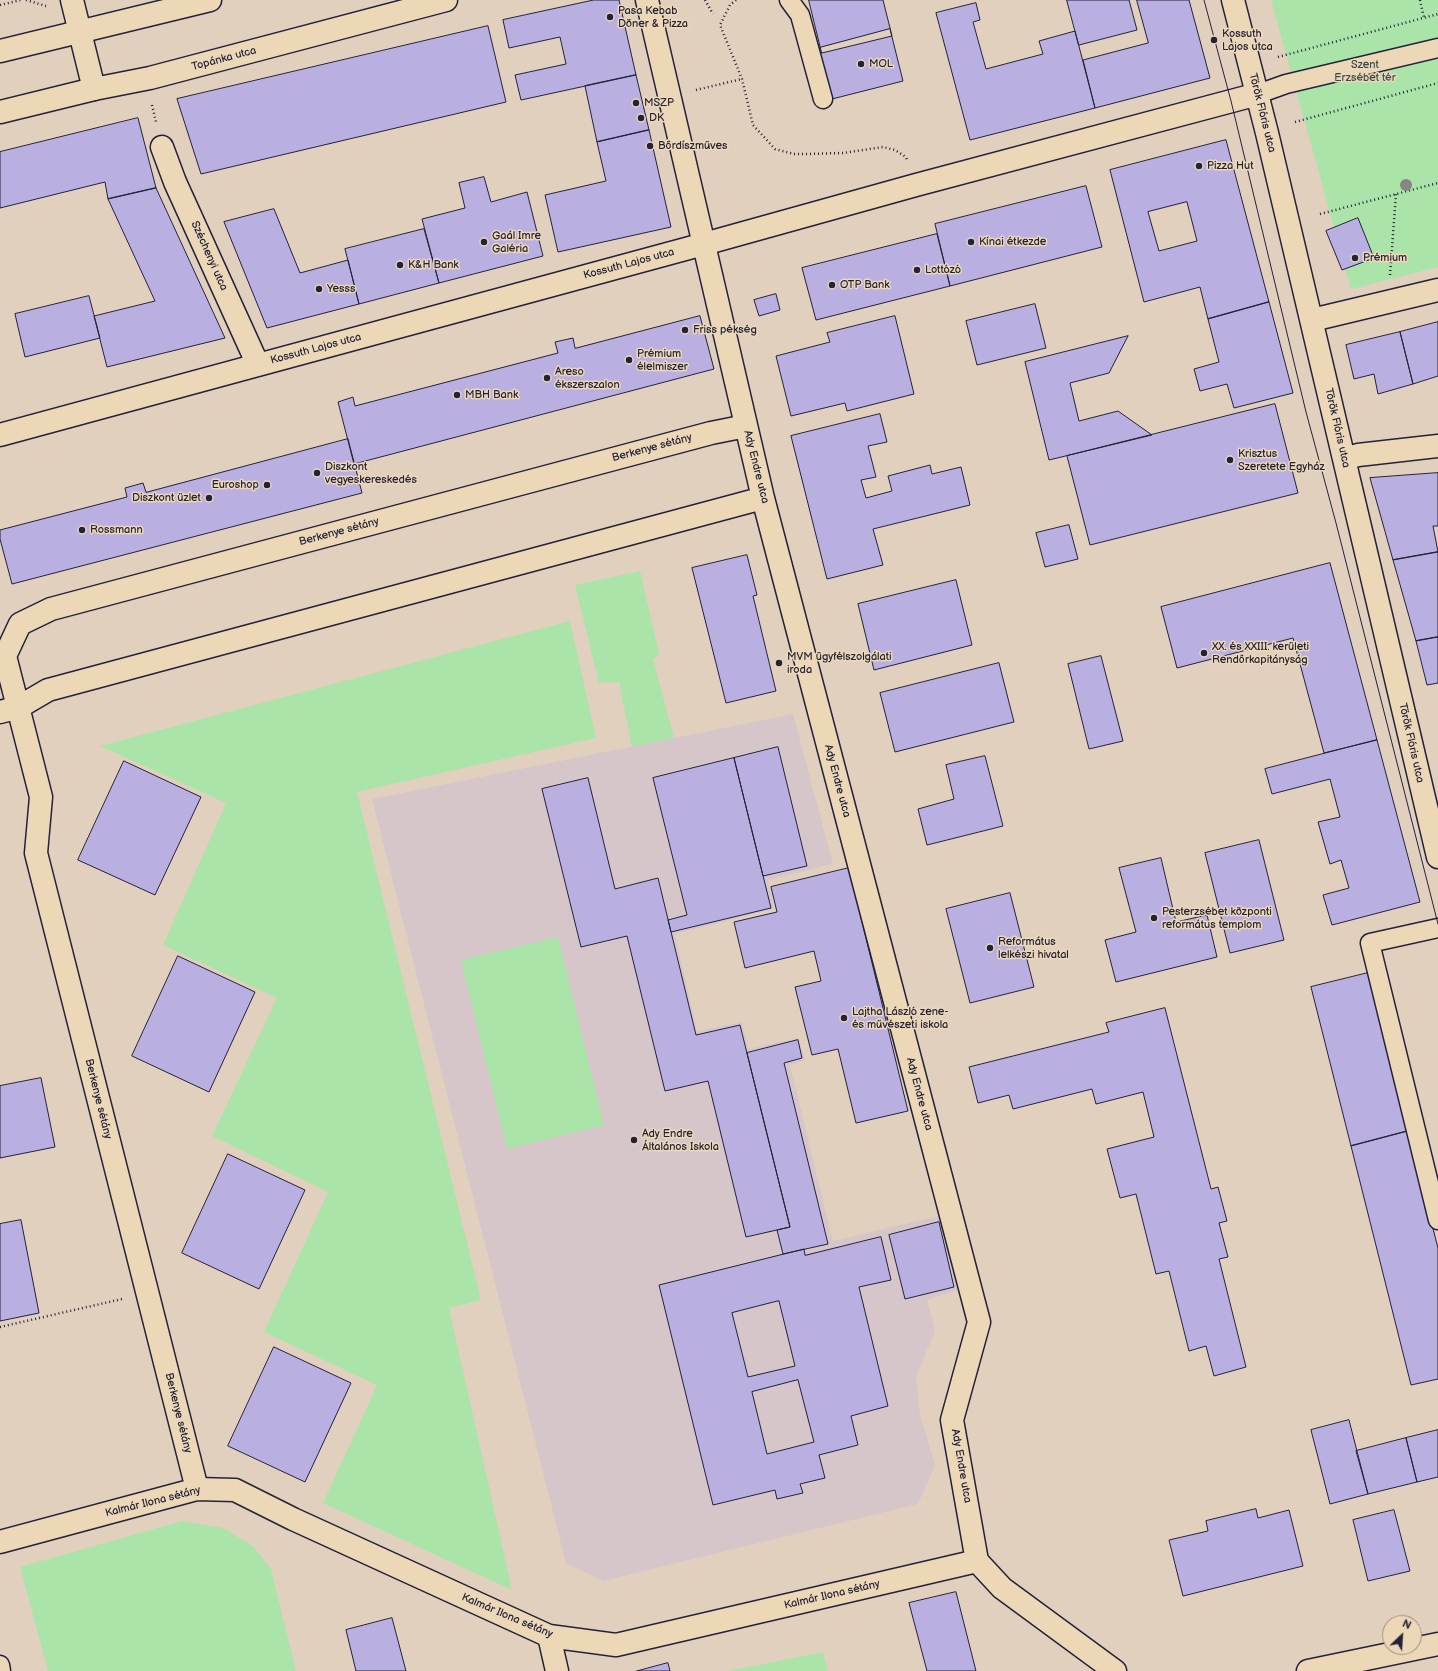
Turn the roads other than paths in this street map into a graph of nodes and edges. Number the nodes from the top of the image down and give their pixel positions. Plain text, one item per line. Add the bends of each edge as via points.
1 (72, 0) edge
2 (210, 0) edge
3 (446, 0) edge
4 (647, 0) edge
5 (789, 0) edge
6 (1233, 0) edge
7 (81, 32) junction
8 (1438, 48) edge
9 (0, 51) edge
10 (94, 88) junction
11 (1258, 94) junction
12 (823, 99) dead end
13 (0, 112) edge
14 (162, 147) dead end
15 (704, 244) junction
16 (1438, 290) edge
17 (1312, 320) junction
18 (258, 365) junction
19 (746, 426) junction
20 (0, 435) edge
21 (1438, 446) edge
22 (1344, 459) junction
23 (763, 498) junction
24 (9, 710) edge
25 (1434, 820) edge
26 (1438, 857) edge
27 (1438, 928) edge
28 (1438, 1220) edge
29 (198, 1489) junction
30 (0, 1542) edge
31 (977, 1561) junction
32 (548, 1636) junction
33 (1438, 1644) edge
34 (0, 1665) edge
35 (1113, 1670) edge
36 (1, 1671) edge
37 (557, 1671) edge
38 (1308, 1671) edge

1 - 7 street
2 - 7 street
3 - 10 street, Topánka utca via 150,78
4 - 15 street, Ady Endre utca
5 - 12 lane via 800,15
6 - 11 street, Török Flóris utca
7 - 9 street
7 - 10 street
8 - 11 lane via 1286,84
10 - 13 street, Topánka utca
11 - 15 street, Kossuth Lajos utca
11 - 17 street, Török Flóris utca
14 - 18 street, Széchenyi utca via 175,182
15 - 18 street, Kossuth Lajos utca
15 - 19 street, Ady Endre utca
16 - 17 street
17 - 22 street, Török Flóris utca
18 - 20 street, Kossuth Lajos utca
19 - 23 street, Ady Endre utca
19 - 24 street, Berkenye sétány via 711,432 51,609 20,624 5,656
21 - 22 street via 1358,455
22 - 25 street, Török Flóris utca
23 - 24 street via 48,690
23 - 31 street, Ady Endre utca via 979,1322 952,1420
24 - 29 street, Berkenye sétány via 42,797 36,853
25 - 26 street, Török Flóris utca
27 - 28 lane via 1370,943
29 - 30 street, Kalmár Ilona sétány
29 - 32 street, Kalmár Ilona sétány via 235,1490
31 - 32 street, Kalmár Ilona sétány via 616,1645
31 - 35 street via 1002,1588
32 - 37 street
33 - 38 street
34 - 36 lane

